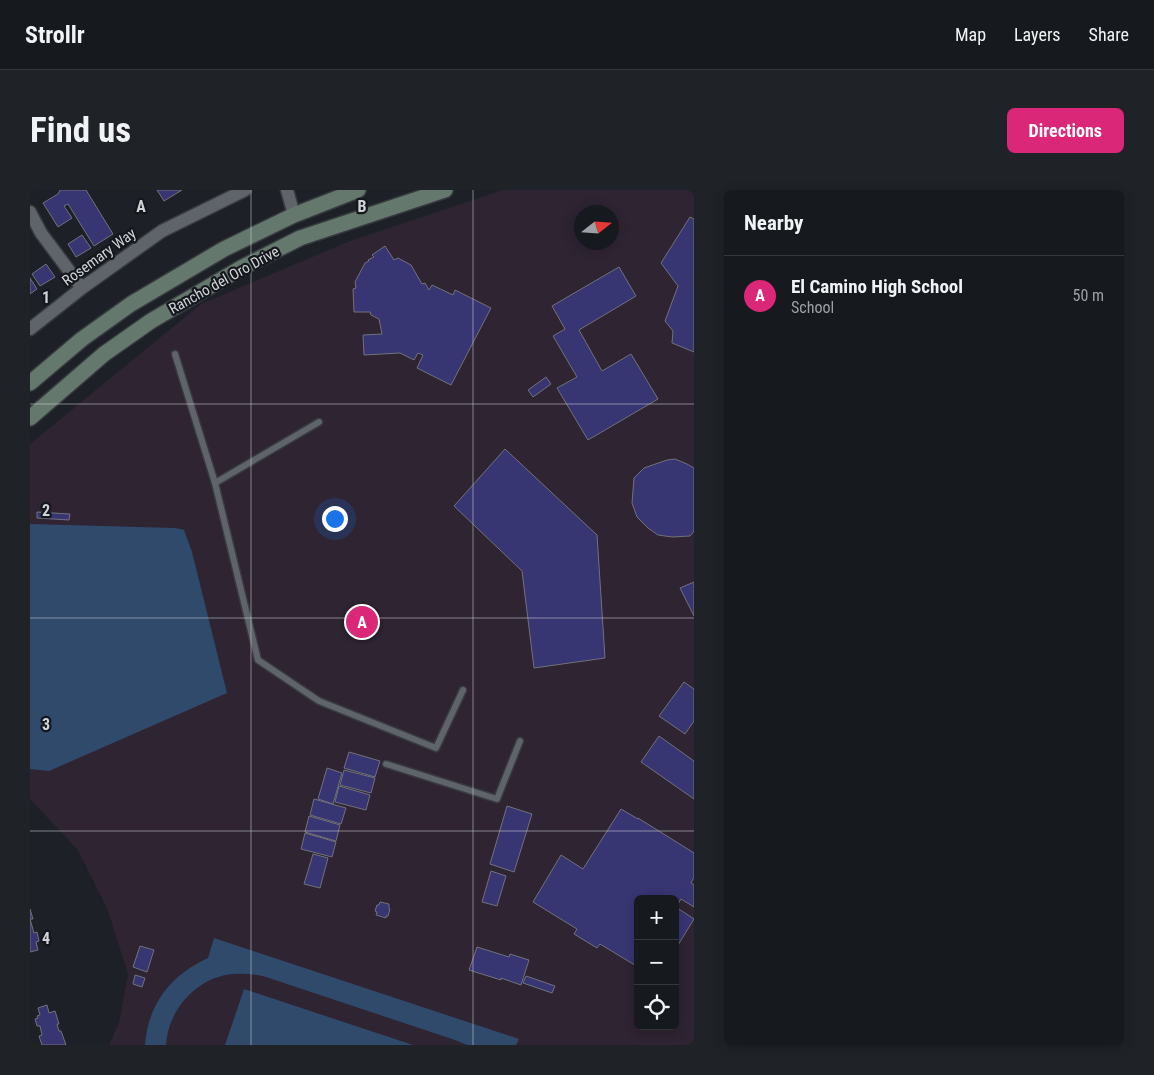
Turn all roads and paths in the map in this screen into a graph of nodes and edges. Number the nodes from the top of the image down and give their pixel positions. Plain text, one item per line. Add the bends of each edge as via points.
1 (245, 190) edge
2 (287, 190) edge
3 (358, 190) edge
4 (445, 190) edge
5 (227, 194) edge
6 (30, 212) edge
7 (294, 215) junction
8 (82, 288) junction
9 (30, 329) edge
10 (175, 354) dead end
11 (30, 383) edge
12 (30, 418) edge
13 (319, 422) dead end
14 (214, 483) junction
15 (464, 690) dead end
16 (520, 741) dead end
17 (386, 764) dead end

1 - 5 street, Rosemary Way
2 - 7 street
3 - 7 main road, Rancho del Oro Drive
4 - 12 main road, Rancho del Oro Drive via 300,238 241,268 151,321 104,354
5 - 8 street, Rosemary Way via 162,231
6 - 8 street via 41,234
7 - 11 main road, Rancho del Oro Drive via 224,249 131,304 82,338
8 - 9 street, Rosemary Way
10 - 14 lane
13 - 14 lane
14 - 15 lane via 258,660 319,701 436,748
16 - 17 lane via 498,799

